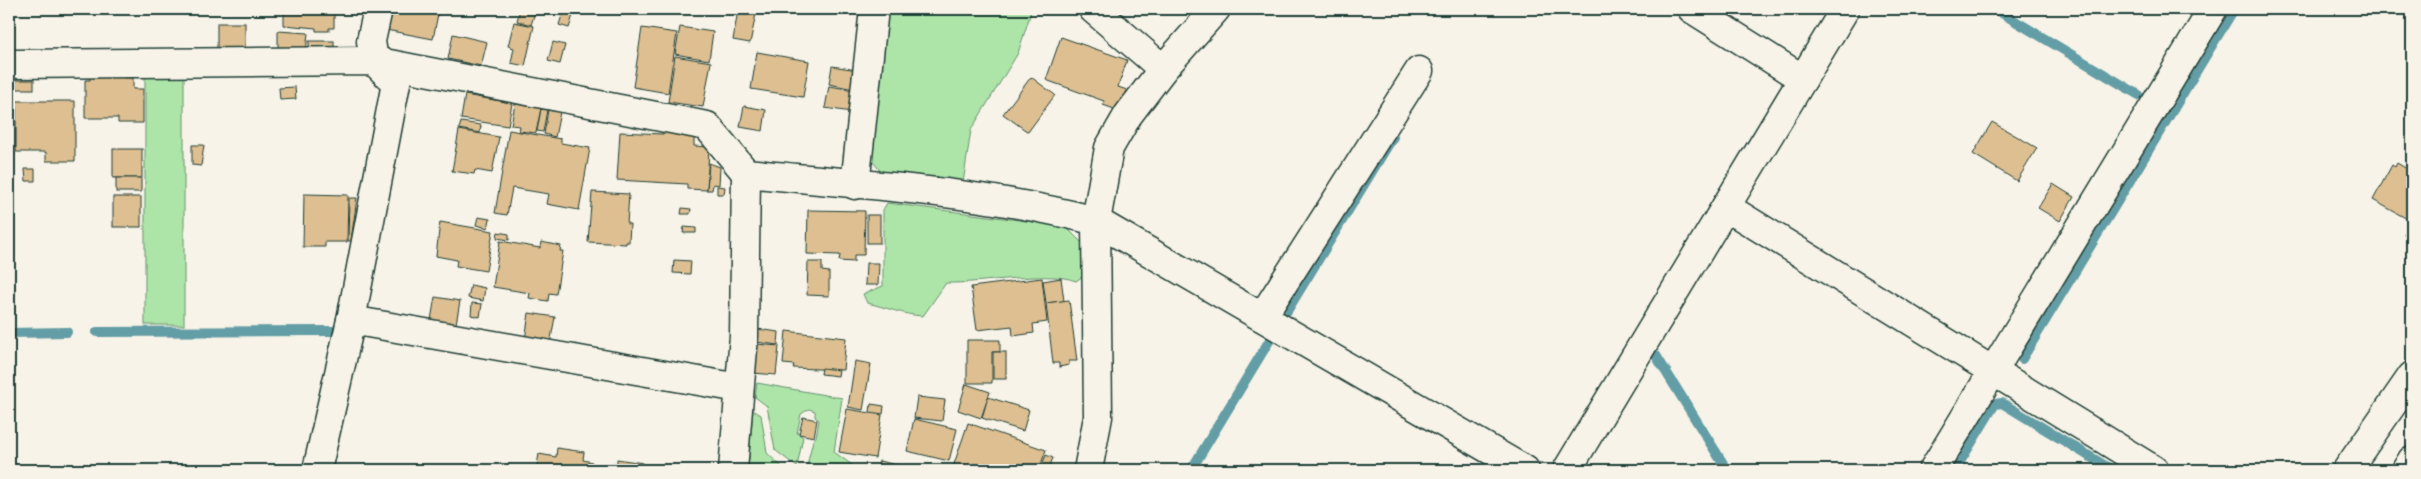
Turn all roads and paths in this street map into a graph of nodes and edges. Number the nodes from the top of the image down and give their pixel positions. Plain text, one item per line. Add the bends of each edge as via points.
1 (378, 9) edge
2 (874, 9) edge
3 (1094, 9) edge
4 (1216, 9) edge
5 (1692, 9) edge
6 (1845, 9) edge
7 (2213, 9) edge
8 (374, 61) junction
9 (9, 64) edge
10 (1163, 69) junction
11 (1419, 71) dead end
12 (1803, 79) junction
13 (746, 173) junction
14 (855, 185) junction
15 (1726, 206) junction
16 (1096, 221) junction
17 (1262, 317) junction
18 (351, 320) junction
19 (1993, 371) junction
20 (2412, 376) edge
21 (739, 388) junction
22 (2412, 460) edge
23 (317, 470) edge
24 (733, 470) edge
25 (1088, 470) edge
26 (1524, 470) edge
27 (1567, 470) edge
28 (1933, 470) edge
29 (2154, 470) edge
30 (2347, 470) edge
31 (2406, 470) edge

1 - 8 street via 371,41
2 - 14 street
3 - 10 street
4 - 10 street
5 - 12 street
6 - 12 street
7 - 19 street
8 - 9 street
8 - 13 street via 707,126
8 - 18 street via 396,83
10 - 16 street via 1128,115 1109,148
11 - 17 street
12 - 15 street
13 - 14 street
13 - 21 street via 744,336
14 - 16 street via 1041,206
15 - 19 street
15 - 27 street
16 - 17 street
16 - 25 street via 1098,417
17 - 26 street
18 - 21 street
18 - 23 street
19 - 28 street
19 - 29 street
20 - 30 street
21 - 24 street
22 - 31 street

